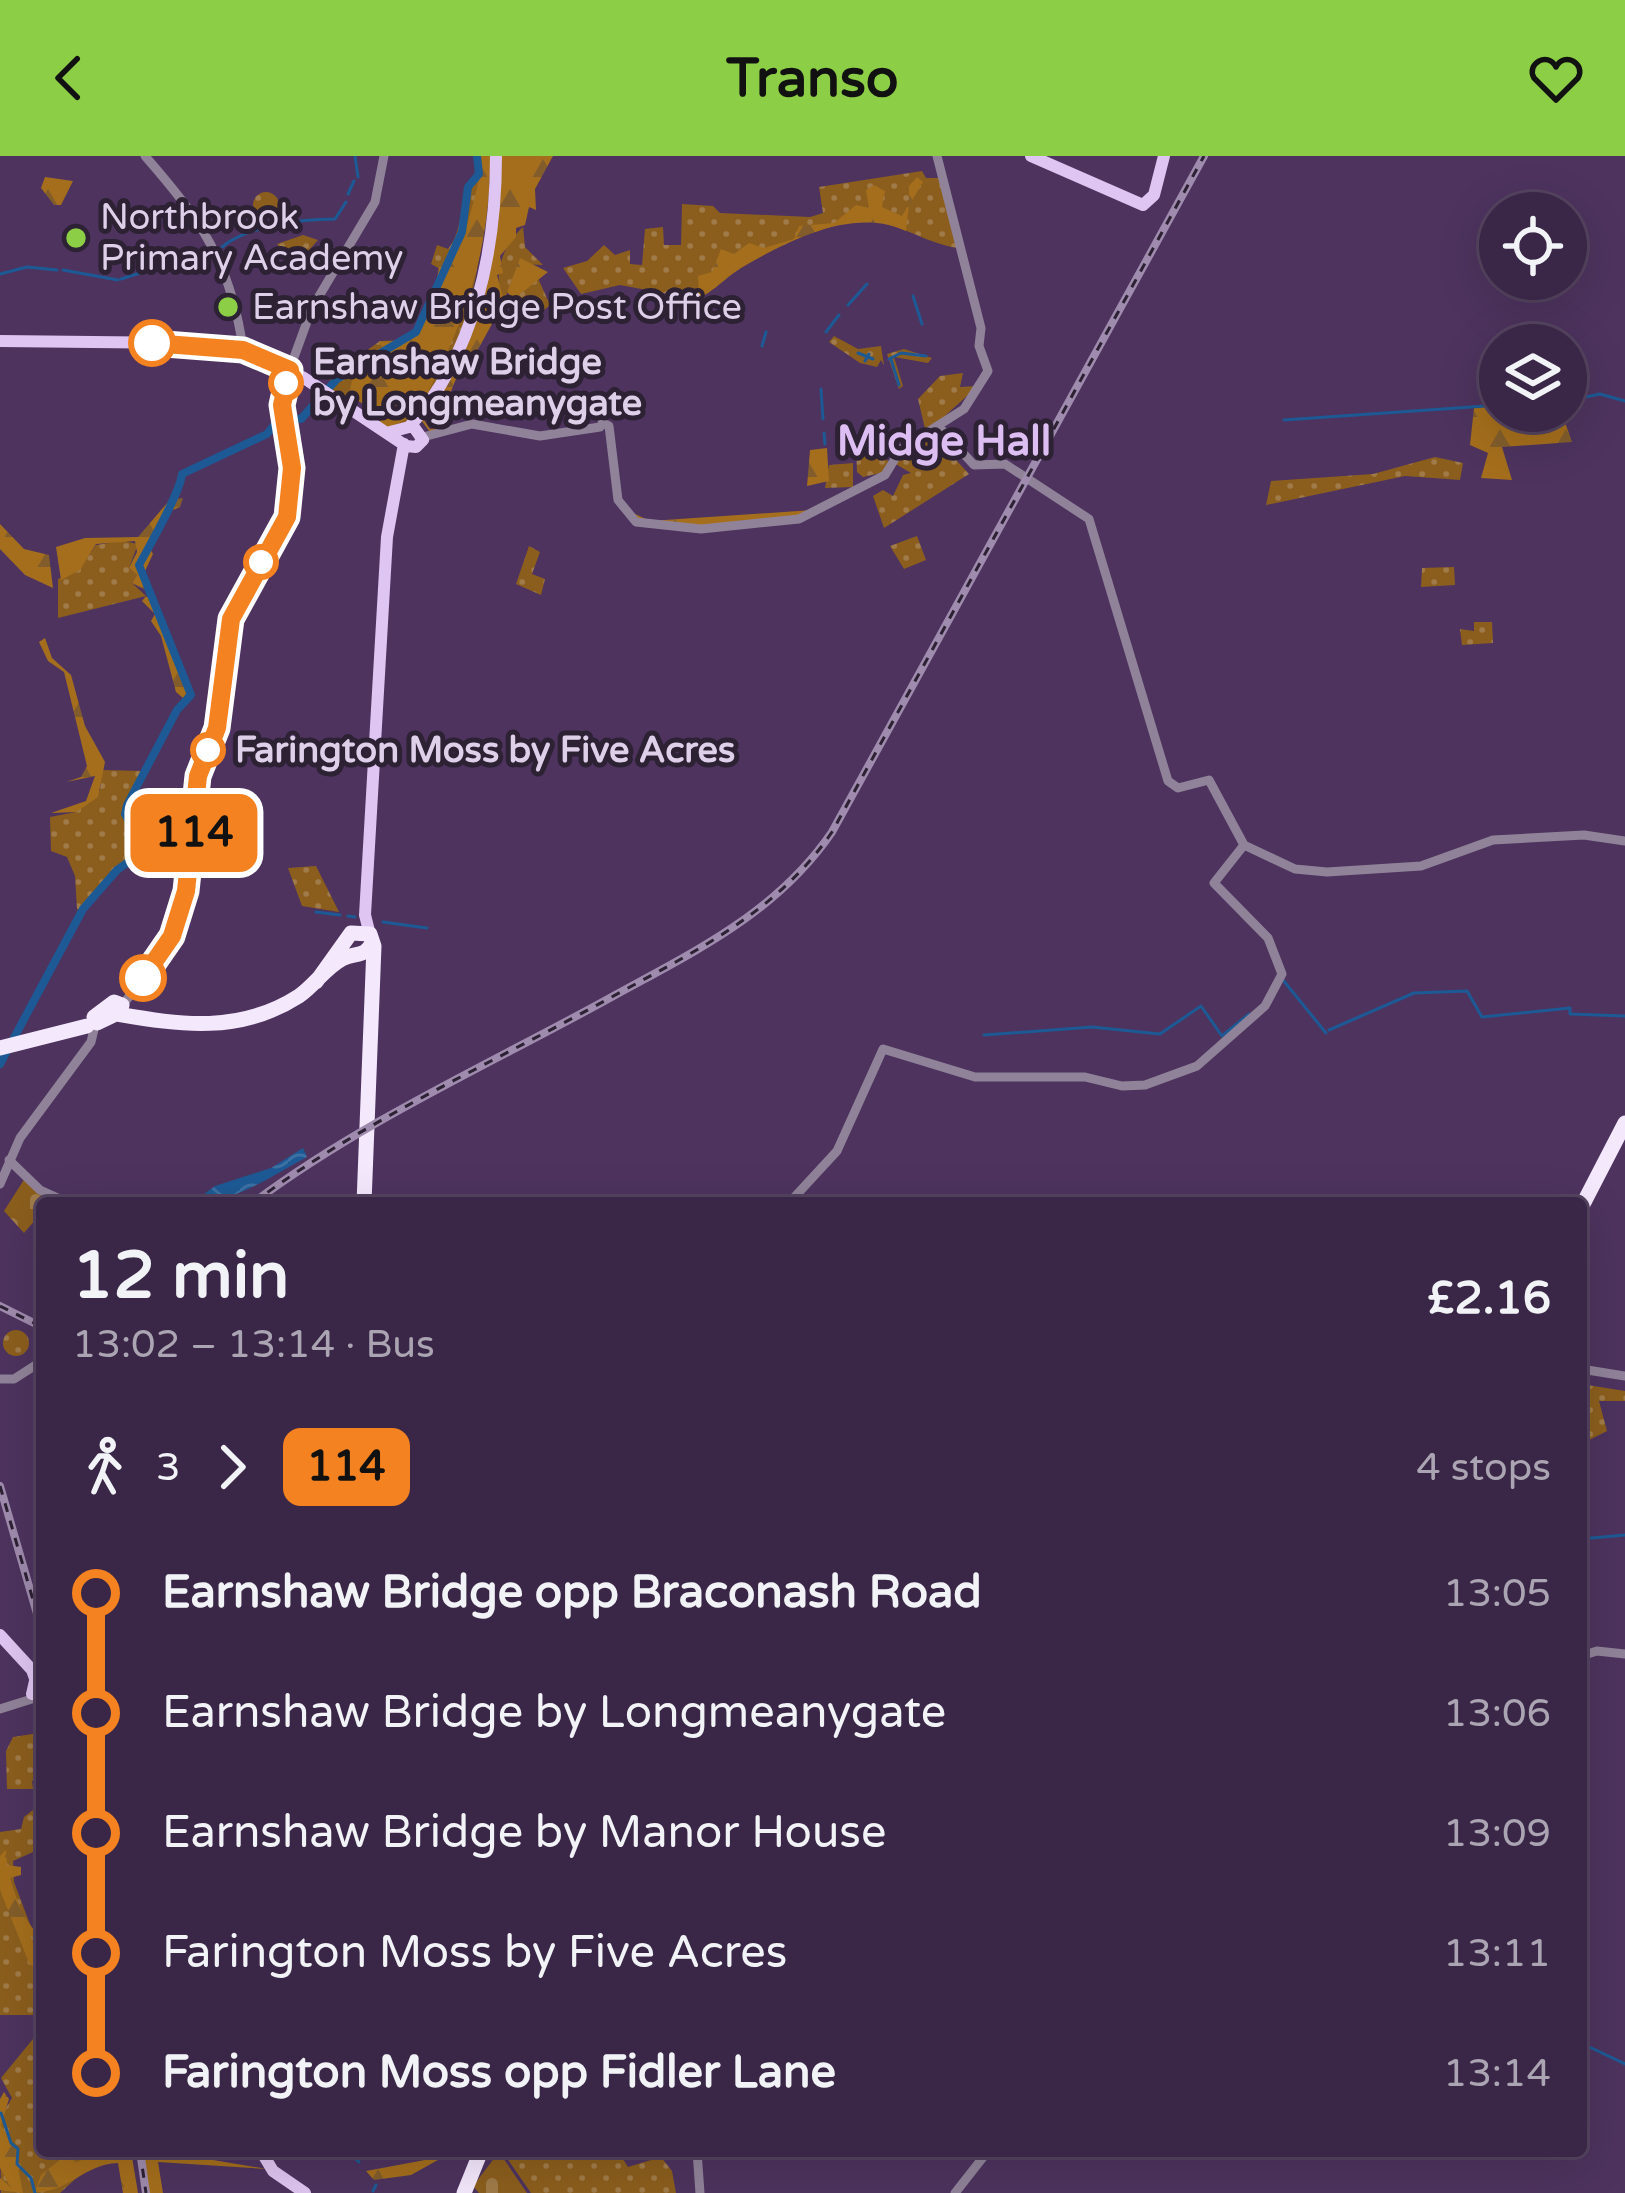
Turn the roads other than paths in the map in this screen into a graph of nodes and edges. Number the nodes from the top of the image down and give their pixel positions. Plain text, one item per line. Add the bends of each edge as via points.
1 (145, 156) edge
2 (384, 156) edge
3 (496, 156) edge
4 (937, 156) edge
5 (1031, 156) edge
6 (1164, 156) edge
7 (0, 341) edge
8 (243, 350) junction
9 (290, 370) junction
10 (939, 428) junction
11 (412, 435) junction
12 (1625, 841) edge
13 (1244, 845) junction
14 (367, 883) junction
15 (372, 937) junction
16 (350, 948) junction
17 (370, 999) junction
18 (119, 1006) junction
19 (89, 1026) junction
20 (7, 1046) edge
21 (1625, 1123) edge
22 (1625, 1133) edge
23 (9, 1160) junction
24 (0, 1184) edge
25 (56, 1197) edge
26 (364, 1197) edge
27 (795, 1197) edge
28 (1587, 1200) edge
29 (1587, 1201) edge
30 (36, 1365) edge
31 (1587, 1371) edge
32 (1625, 1376) edge
33 (0, 1378) edge
34 (0, 1635) edge
35 (1625, 1654) edge
36 (1587, 1656) edge
37 (36, 1693) edge
38 (0, 1709) edge
39 (265, 2157) edge
40 (476, 2157) edge
41 (697, 2157) edge
42 (983, 2157) edge
43 (305, 2193) edge
44 (462, 2193) edge
45 (700, 2193) edge
46 (955, 2193) edge

1 - 8 street via 210,236
2 - 9 street via 375,202 312,308
3 - 11 main road via 494,234 477,303
4 - 10 street via 982,332 978,349 989,365 964,409
5 - 6 main road via 1143,205
7 - 8 main road
8 - 9 main road
9 - 11 main road
9 - 18 street via 282,410 290,498 229,626 182,908 161,954
10 - 11 street via 901,449 887,472 800,519 660,528 630,518 618,500 603,429 540,436 472,424
10 - 13 street via 974,465 1005,464 1089,519 1168,781 1178,788 1209,780
11 - 14 main road via 388,523
12 - 13 street via 1493,840 1421,866 1328,872 1291,867
13 - 27 street via 1214,883 1268,938 1282,971 1265,1006 1197,1066 1145,1085 986,1079 883,1048 837,1151
14 - 15 main road
14 - 16 main road
15 - 16 highway via 368,951
15 - 17 highway
16 - 17 highway via 368,975
16 - 18 highway via 282,1005 234,1021 179,1026 136,1020
17 - 26 highway
18 - 19 highway
19 - 20 highway
19 - 23 street
21 - 28 highway
22 - 29 highway
23 - 24 street
23 - 25 street
30 - 33 street
31 - 32 street
34 - 37 main road
35 - 36 street
37 - 38 street
39 - 43 main road
40 - 44 highway
41 - 45 street
42 - 46 street

